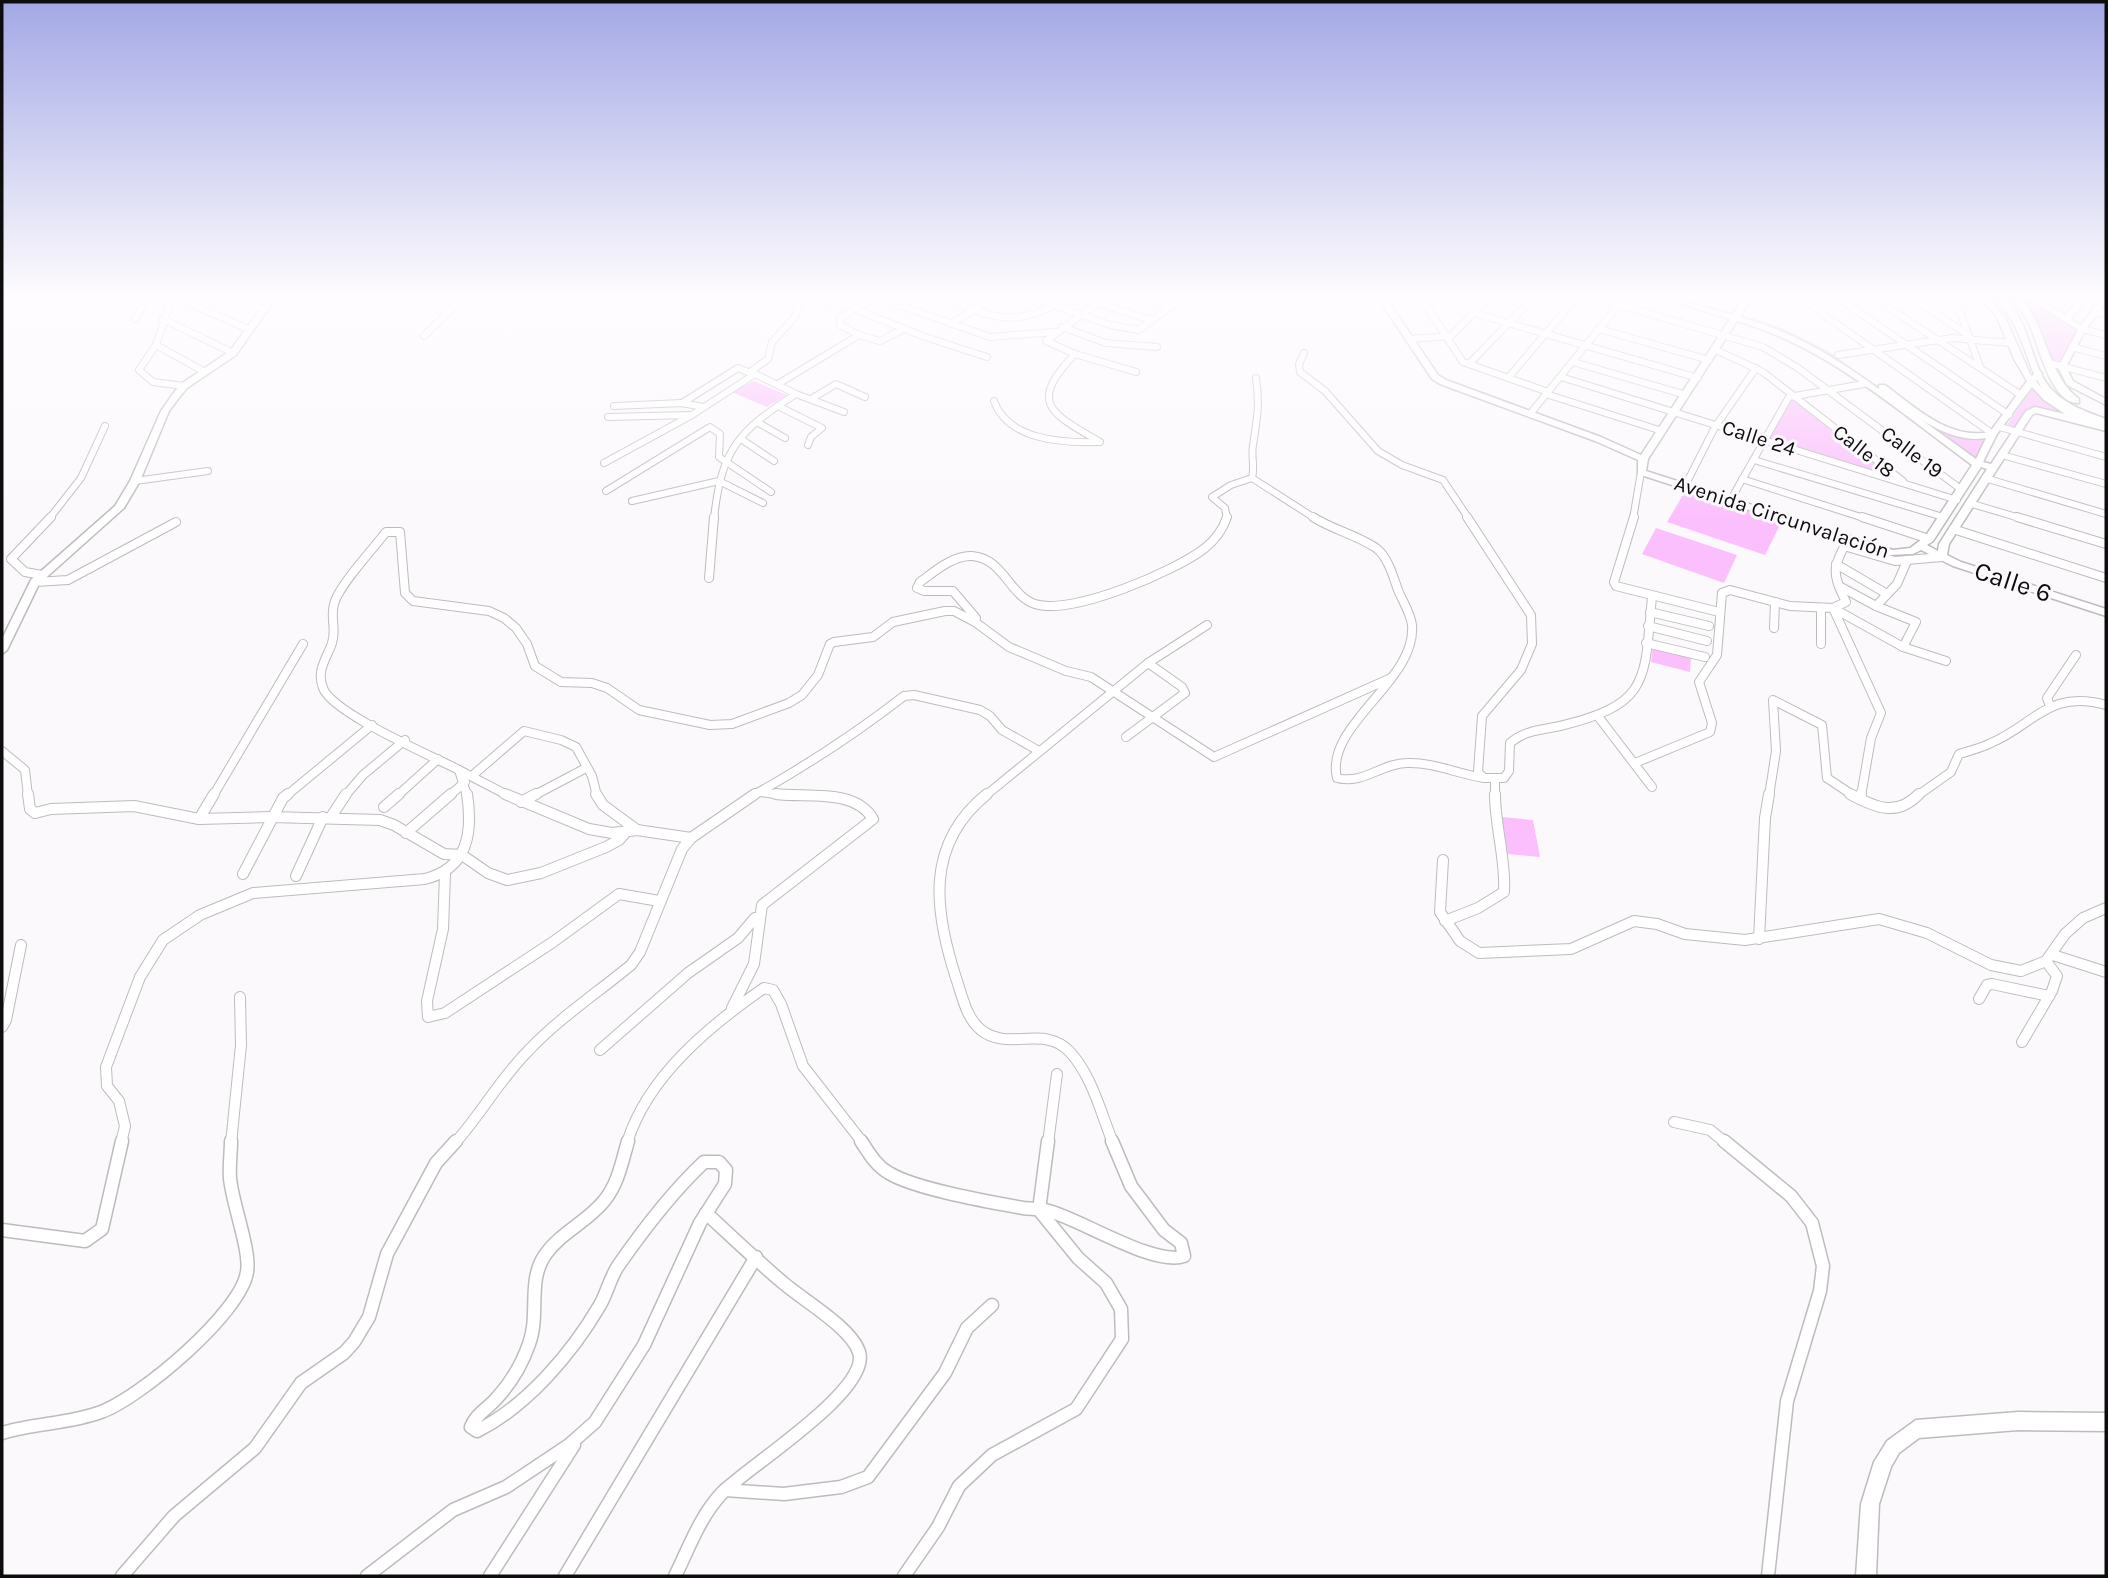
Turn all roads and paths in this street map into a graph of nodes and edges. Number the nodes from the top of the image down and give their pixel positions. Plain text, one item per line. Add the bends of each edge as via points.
1 (140, 372) edge
2 (205, 372) edge
3 (732, 372) edge
4 (749, 372) edge
5 (798, 372) edge
6 (1059, 372) edge
7 (1300, 372) edge
8 (1431, 372) edge
9 (1490, 372) edge
10 (1513, 372) edge
11 (1565, 372) edge
12 (1606, 372) edge
13 (1676, 372) edge
14 (1702, 372) edge
15 (1754, 372) edge
16 (1761, 372) edge
17 (1802, 372) edge
18 (1846, 372) edge
19 (1862, 372) edge
20 (1908, 372) edge
21 (1945, 372) edge
22 (1986, 372) edge
23 (2024, 372) edge
24 (2053, 372) edge
25 (2065, 372) edge
26 (2083, 372) edge
27 (753, 373) junction
28 (2038, 373) joint
29 (1561, 377) junction
30 (1256, 378) dead end
31 (1508, 378) junction
32 (1698, 378) junction
33 (2106, 378) edge
34 (778, 384) junction
35 (1864, 384) junction
36 (2030, 384) junction
37 (184, 386) junction
38 (1828, 390) junction
39 (1547, 393) junction
40 (796, 394) junction
41 (1686, 395) junction
42 (1793, 395) junction
43 (2021, 395) junction
44 (865, 397) dead end
45 (811, 399) junction
46 (994, 401) dead end
47 (2106, 402) edge
48 (682, 403) junction
49 (614, 406) dead end
50 (778, 406) junction
51 (703, 407) junction
52 (845, 412) dead end
53 (1675, 412) junction
54 (2106, 412) edge
55 (1530, 414) junction
56 (692, 415) junction
57 (2009, 415) junction
58 (608, 417) dead end
59 (757, 422) junction
60 (2086, 422) junction
61 (2106, 422) edge
62 (1718, 425) junction
63 (105, 426) dead end
64 (2106, 428) edge
65 (1997, 430) junction
66 (1662, 431) junction
67 (2016, 431) junction
68 (785, 438) dead end
69 (741, 439) junction
70 (1764, 441) junction
71 (808, 445) dead end
72 (2003, 455) junction
73 (2106, 457) edge
74 (1643, 458) junction
75 (1754, 460) junction
76 (724, 461) junction
77 (774, 461) dead end
78 (604, 463) dead end
79 (1977, 464) junction
80 (1993, 467) junction
81 (208, 471) dead end
82 (1641, 472) junction
83 (1252, 478) junction
84 (1985, 478) junction
85 (1742, 480) junction
86 (135, 481) junction
87 (719, 481) junction
88 (1907, 484) junction
89 (2106, 484) edge
90 (1685, 486) junction
91 (1962, 490) junction
92 (606, 492) dead end
93 (771, 492) dead end
94 (1956, 500) junction
95 (632, 501) dead end
96 (1730, 501) junction
97 (763, 503) dead end
98 (1969, 503) junction
99 (2106, 514) edge
100 (1943, 517) junction
101 (176, 522) dead end
102 (1953, 529) junction
103 (1846, 543) junction
104 (1925, 543) junction
105 (2106, 544) edge
106 (1942, 557) junction
107 (1907, 561) junction
108 (1836, 564) junction
109 (38, 578) junction
110 (709, 578) dead end
111 (2106, 578) edge
112 (1839, 586) junction
113 (1887, 594) junction
114 (1652, 597) junction
115 (1775, 602) junction
116 (1876, 606) junction
117 (1833, 608) junction
118 (1821, 609) junction
119 (1650, 612) junction
120 (1719, 612) junction
121 (2106, 613) edge
122 (975, 622) junction
123 (1207, 625) dead end
124 (1648, 626) junction
125 (1709, 626) dead end
126 (1774, 628) dead end
127 (1707, 641) dead end
128 (1646, 643) junction
129 (303, 644) dead end
130 (1821, 645) dead end
131 (1903, 647) junction
132 (2, 650) edge
133 (2076, 655) dead end
134 (1705, 657) dead end
135 (1946, 661) dead end
136 (1148, 663) junction
137 (1392, 677) junction
138 (1114, 693) junction
139 (2106, 705) edge
140 (2050, 706) junction
141 (1597, 715) junction
142 (1154, 716) junction
143 (372, 725) junction
144 (1126, 737) dead end
145 (405, 740) junction
146 (2, 751) edge
147 (1039, 751) junction
148 (438, 760) junction
149 (1634, 763) junction
150 (586, 768) junction
151 (469, 779) junction
152 (1489, 779) junction
153 (1652, 787) dead end
154 (760, 792) junction
155 (1860, 799) junction
156 (521, 802) junction
157 (384, 807) dead end
158 (271, 817) junction
159 (327, 817) junction
160 (199, 819) junction
161 (632, 831) junction
162 (406, 833) junction
163 (691, 838) junction
164 (462, 855) junction
165 (1443, 860) dead end
166 (445, 873) junction
167 (243, 874) dead end
168 (296, 876) dead end
169 (659, 901) junction
170 (2106, 908) edge
171 (756, 917) junction
172 (1445, 921) junction
173 (1759, 939) junction
174 (21, 945) dead end
175 (2050, 958) junction
176 (2106, 972) edge
177 (2049, 996) junction
178 (240, 997) dead end
179 (1979, 999) dead end
180 (729, 1012) junction
181 (2, 1027) edge
182 (2022, 1042) dead end
183 (600, 1050) dead end
184 (1057, 1074) dead end
185 (1674, 1122) dead end
186 (1040, 1210) junction
187 (706, 1213) junction
188 (2, 1230) edge
189 (756, 1257) junction
190 (992, 1305) dead end
191 (2106, 1422) edge
192 (2, 1433) edge
193 (579, 1437) junction
194 (725, 1490) junction
195 (122, 1576) edge
196 (368, 1576) edge
197 (490, 1576) edge
198 (565, 1576) edge
199 (675, 1576) edge
200 (904, 1576) edge
201 (1768, 1576) edge
202 (1866, 1576) edge

1 - 37 street via 162,385
2 - 37 street
3 - 48 street
4 - 27 street
5 - 34 street
6 - 46 street via 1047,397 1056,417 1100,442 1022,431 1001,418
7 - 152 street via 1325,391 1378,451 1443,480 1531,615 1532,644 1521,670 1482,716 1478,772
8 - 55 street, Avenida Circunvalación via 1443,382
9 - 31 street
10 - 31 street
11 - 29 street
12 - 41 street
13 - 32 street
14 - 32 street
15 - 62 street
16 - 42 street, Calle 18
17 - 38 street, Calle 19
18 - 35 street
19 - 65 street via 1940,427 1977,436
20 - 65 street
21 - 57 street
22 - 43 street
23 - 36 street
24 - 54 main road via 2064,394
25 - 47 street via 2070,383
26 - 33 street
27 - 34 street
27 - 51 street
28 - 36 street
28 - 61 main road via 2060,401
29 - 39 street
29 - 53 street, Calle 24
30 - 83 street via 1259,401
31 - 39 street
32 - 41 street
34 - 40 street
35 - 38 street
35 - 79 street
36 - 43 street
36 - 60 street
37 - 86 street via 165,411
38 - 42 street
38 - 91 street, Calle 19
39 - 55 street
39 - 66 street
40 - 45 street
40 - 50 street
41 - 53 street
42 - 70 street
42 - 88 street, Calle 18
43 - 57 street
44 - 45 street via 836,384
45 - 52 street
48 - 49 street
48 - 51 street
50 - 59 street
50 - 71 street via 822,428
51 - 56 street
53 - 62 street, Calle 24
53 - 66 street
55 - 74 street, Avenida Circunvalación
56 - 58 street
56 - 78 street
57 - 65 street
59 - 68 street
59 - 69 street
60 - 64 street
60 - 67 street via 2035,410
62 - 70 street, Calle 24
62 - 90 street
63 - 109 street via 81,478 61,507 10,559
65 - 67 street
65 - 79 street
66 - 74 street
67 - 72 street
67 - 73 street
69 - 76 street
69 - 77 street
70 - 75 street
70 - 88 street, Calle 24
72 - 80 street
72 - 89 street
74 - 82 street
75 - 85 street
75 - 100 street
76 - 87 street
76 - 92 street via 717,452 720,434 706,428
76 - 93 street
79 - 80 street
79 - 91 street
80 - 84 street
81 - 86 street
82 - 90 street, Avenida Circunvalación
82 - 114 street via 1639,497 1614,582
83 - 122 street via 1212,497 1228,513 1207,547 1114,593 1038,606 1002,572 975,556 957,559 917,585 924,591 953,591 967,604
83 - 137 street via 1325,525 1377,549 1387,562 1412,624 1409,646
84 - 98 street
84 - 99 street
85 - 96 street
85 - 104 street
86 - 109 street via 120,508
87 - 95 street
87 - 97 street
87 - 110 street
88 - 94 street, Calle 24
90 - 96 street, Avenida Circunvalación
91 - 94 street
94 - 100 street
96 - 103 street, Avenida Circunvalación
98 - 102 street
98 - 105 street
100 - 104 street
101 - 109 street via 68,580
102 - 106 street
102 - 111 street
103 - 104 street, Avenida Circunvalación via 1897,554
103 - 107 street
103 - 108 street
104 - 106 street, Calle 6
106 - 107 street
106 - 121 street, Calle 6
107 - 113 street
108 - 112 street
108 - 113 street
109 - 132 street
112 - 116 street
112 - 117 street via 1846,602
113 - 116 street
114 - 119 street
114 - 120 street
115 - 118 street
115 - 120 street via 1730,590 1722,593
115 - 126 street
116 - 131 street via 1916,622
117 - 118 street
117 - 131 street
117 - 155 street via 1881,713 1871,738
118 - 130 street
119 - 124 street
119 - 125 street
120 - 149 street via 1717,655 1699,682 1712,723 1710,732
122 - 138 street via 1009,647 1091,677
122 - 143 street via 945,611 893,622 873,637 834,642 802,695 748,719 710,725 639,710 607,688 561,682 543,673 515,624 495,613 460,604 414,601 405,593 400,532 391,531 336,598 332,643 321,671 331,702
123 - 136 street
124 - 127 street
124 - 128 street
128 - 134 street
128 - 141 street via 1644,667 1635,690
129 - 160 street
131 - 135 street
133 - 140 street via 2047,698
136 - 138 street
136 - 142 street via 1185,691
137 - 142 street via 1214,757
137 - 152 street via 1341,744 1334,766 1337,778 1353,779 1411,763
138 - 142 street
138 - 147 street
139 - 140 street
140 - 155 street via 1992,743 1959,754 1948,777 1927,787 1905,807 1881,808
141 - 149 street
141 - 152 street via 1518,735 1510,743 1509,771 1504,778
142 - 144 street
143 - 145 street
143 - 158 street via 290,791
145 - 148 street
145 - 159 street via 354,785
146 - 160 street via 26,770 31,811 134,806
147 - 154 street via 1002,730 980,710 908,695 805,767
147 - 186 street via 971,807 949,842 937,912 950,962 969,1015 981,1031 1014,1041 1050,1038 1073,1056 1084,1072 1131,1186 1151,1216 1181,1243 1185,1254 1180,1258 1155,1254 1070,1217
148 - 151 street
148 - 157 street
149 - 153 street
150 - 151 street via 583,756 570,742 529,730 520,732
150 - 156 street
150 - 161 street via 603,805
151 - 156 street
151 - 162 street
151 - 164 street via 470,818
152 - 172 street via 1505,871 1504,892
154 - 163 street
154 - 171 street via 843,797 873,819 762,905
155 - 173 street via 1827,778 1822,725 1773,700 1776,751 1765,818
156 - 161 street via 589,829
158 - 159 street
158 - 160 street
158 - 167 street
159 - 162 street via 380,820
159 - 168 street
161 - 163 street
161 - 164 street via 606,847 520,879 488,873
162 - 164 street via 444,854
163 - 169 street
164 - 166 street
165 - 172 street via 1440,905
166 - 169 street via 440,954 426,1008 428,1017 445,1013 619,894
166 - 188 street via 413,881 253,893 219,905 169,934 140,977 106,1067 107,1086 119,1101 125,1126 102,1229 85,1241
169 - 195 street via 631,965 529,1049 436,1163 387,1254 374,1305 354,1342 301,1383 254,1448 174,1516
170 - 175 street via 2065,934
171 - 180 street via 754,962 747,984
171 - 183 street via 738,938 688,973
172 - 173 street via 1460,941 1479,953 1571,949 1634,921 1722,939
173 - 175 street via 1878,919 1927,933 1991,965 2021,971
174 - 181 street
175 - 176 street
175 - 177 street via 2057,976
177 - 179 street via 1992,984
177 - 182 street
178 - 192 street via 241,1045 230,1179 248,1269 244,1285 234,1302 140,1390 104,1412
180 - 186 street via 764,988 773,989 803,1066 877,1164 890,1174 929,1187
180 - 187 street via 690,1048 642,1109 606,1199 543,1258 536,1276 536,1313 528,1348 512,1378 473,1420 471,1429 481,1430 499,1420 566,1357 601,1304 617,1268 687,1178 699,1165 715,1160 723,1165 726,1180
184 - 186 street
185 - 201 street via 1710,1130 1791,1196 1812,1223 1823,1266 1820,1291 1787,1401
186 - 200 street via 1078,1258 1106,1283 1121,1309 1122,1339 1076,1409 992,1455 959,1486
187 - 189 street
187 - 193 street via 644,1345 595,1422
189 - 194 street via 854,1344 862,1356 861,1364 856,1378 823,1412
189 - 198 street
190 - 194 street via 967,1328 945,1373 867,1477 841,1487 784,1494
191 - 202 street via 2018,1421 1916,1429 1893,1447 1883,1462 1870,1504
193 - 196 street via 506,1486 453,1510
193 - 197 street
194 - 199 street via 707,1511

